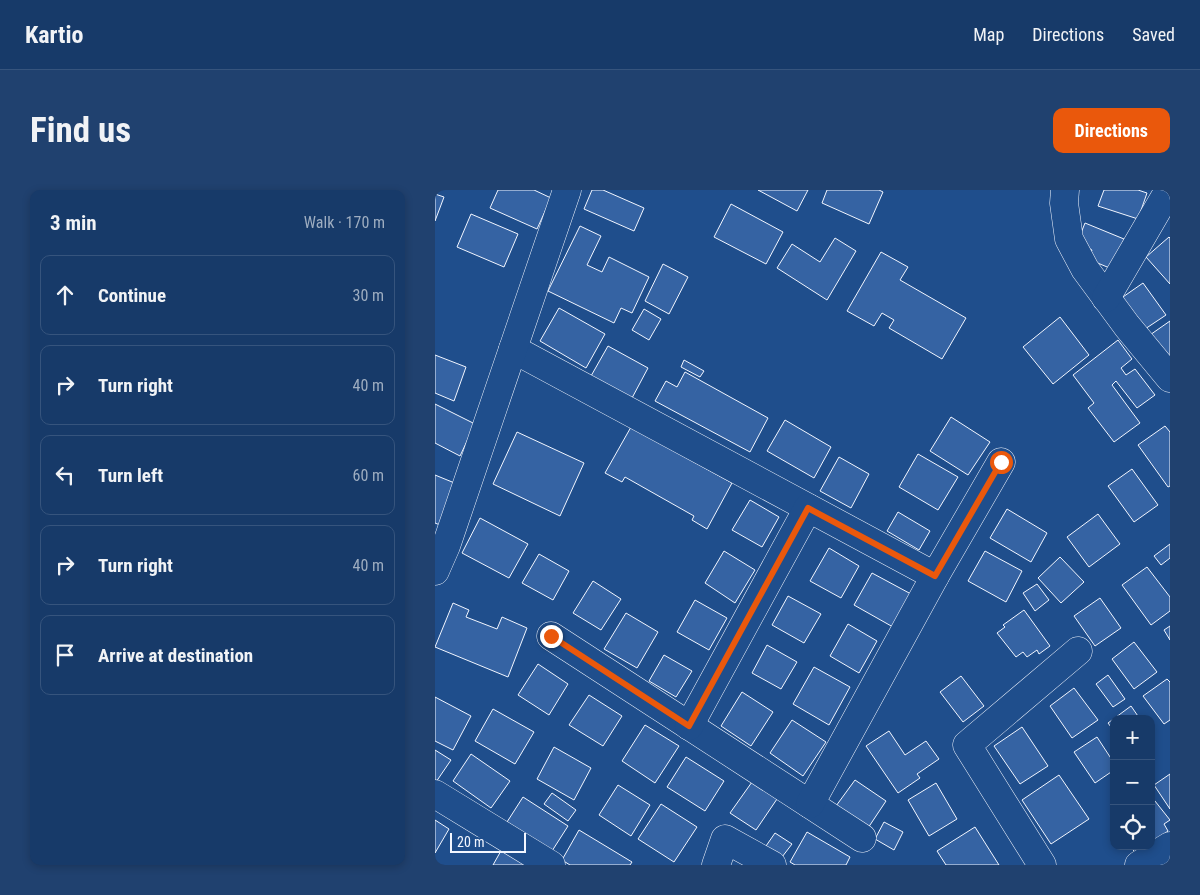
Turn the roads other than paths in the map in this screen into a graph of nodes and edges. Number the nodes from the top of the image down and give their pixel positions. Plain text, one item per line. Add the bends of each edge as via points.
1 (567, 190) edge
2 (1065, 190) edge
3 (1169, 190) edge
4 (1106, 298) junction
5 (513, 349) junction
6 (1170, 378) edge
7 (1001, 462) dead end
8 (808, 508) junction
9 (441, 543) edge
10 (435, 571) edge
11 (935, 576) junction
12 (551, 636) dead end
13 (1078, 651) dead end
14 (689, 726) junction
15 (435, 794) edge
16 (810, 804) junction
17 (862, 838) dead end
18 (1170, 846) edge
19 (551, 865) edge
20 (716, 865) edge
21 (772, 865) edge
22 (1042, 865) edge
23 (1139, 865) edge

1 - 5 street
2 - 4 street via 1069,239
3 - 4 street
4 - 6 street
5 - 8 street
5 - 9 street
7 - 11 street
8 - 11 street
8 - 14 street
9 - 10 street
11 - 16 street
12 - 14 street
13 - 22 street via 967,745
14 - 16 street
15 - 19 street
16 - 17 street
18 - 23 street
20 - 21 street via 725,839

